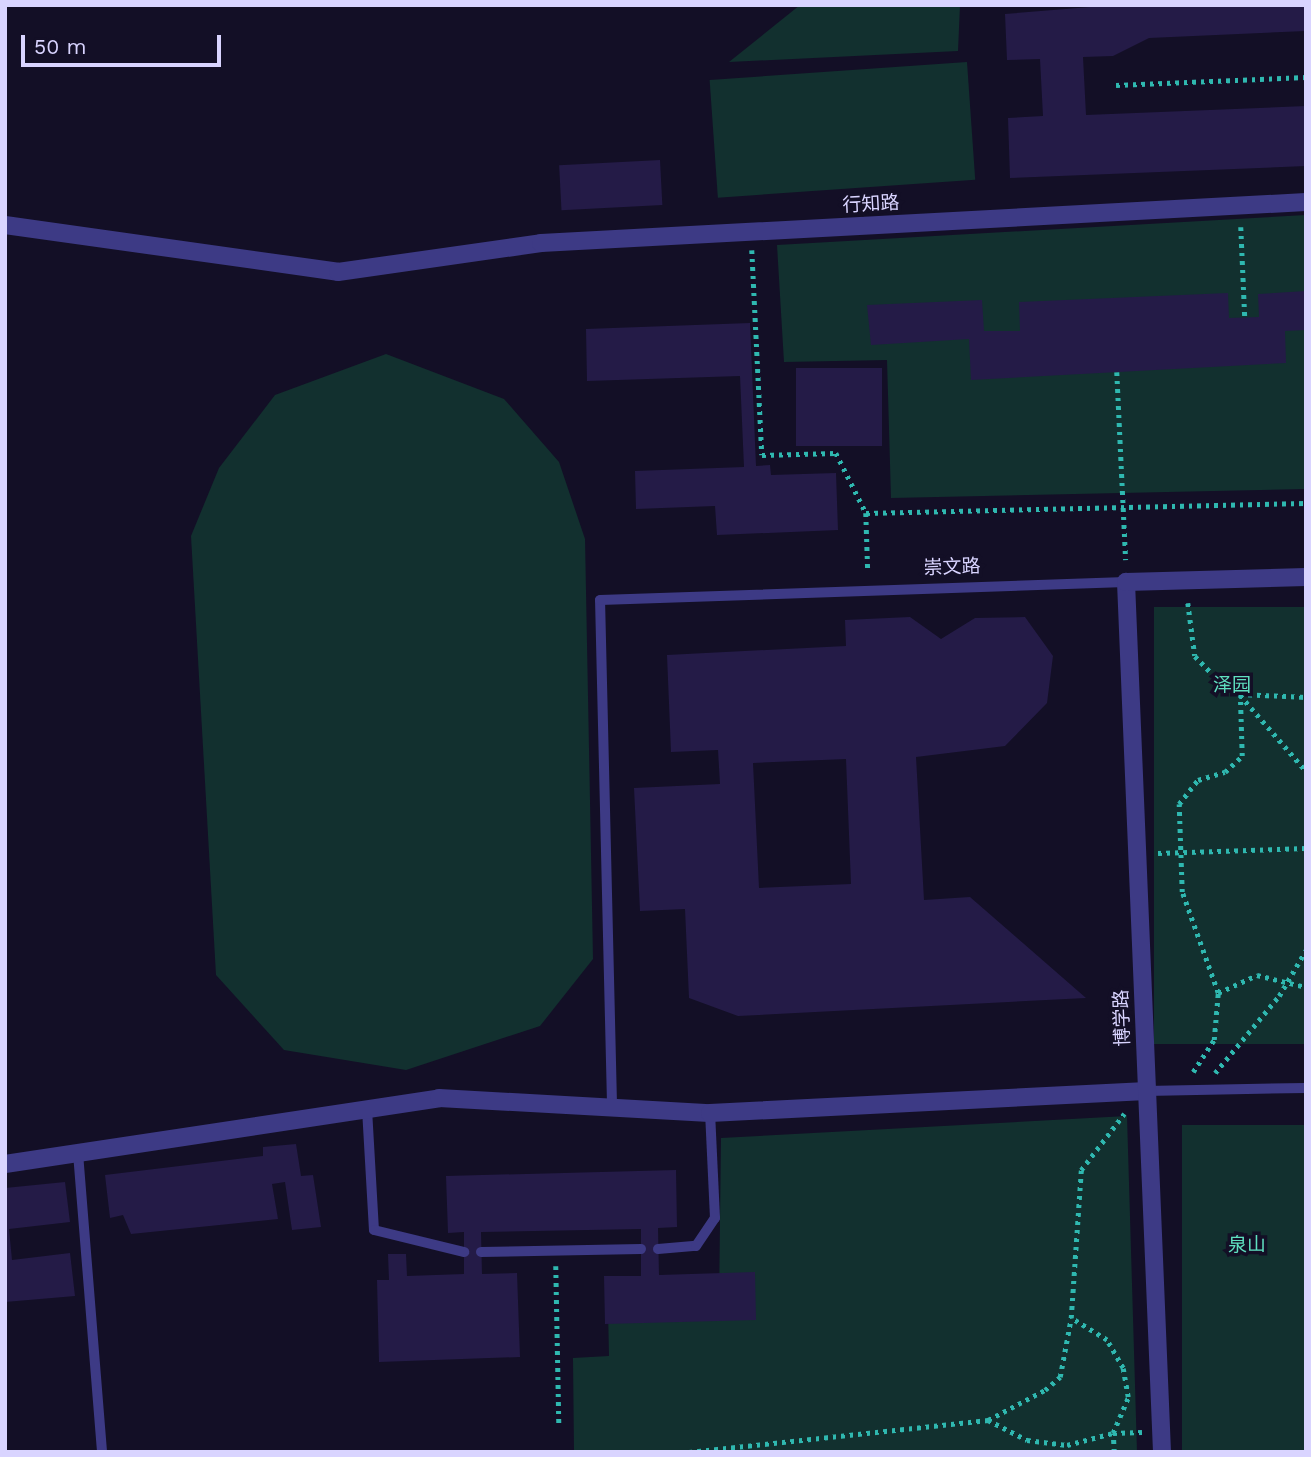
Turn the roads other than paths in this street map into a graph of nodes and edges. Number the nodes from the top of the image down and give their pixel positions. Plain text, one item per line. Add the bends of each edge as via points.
1 (1306, 202) edge
2 (5, 225) edge
3 (1306, 577) edge
4 (1126, 582) junction
5 (1306, 1088) edge
6 (1146, 1091) junction
7 (612, 1104) junction
8 (367, 1109) junction
9 (710, 1113) junction
10 (78, 1153) junction
11 (5, 1164) edge
12 (658, 1249) dead end
13 (641, 1250) dead end
14 (464, 1252) dead end
15 (481, 1252) dead end
16 (102, 1452) edge
17 (1163, 1452) edge

1 - 2 street, 行知路 via 541,243 440,262 338,272
3 - 4 street, 崇文路
4 - 6 street, 博学路
4 - 7 lane, 崇文路 via 600,600
5 - 6 lane
6 - 9 street
6 - 17 street, 博学路
7 - 8 street via 439,1098
7 - 9 street
8 - 10 street
8 - 14 lane via 374,1230
9 - 12 lane via 715,1218 696,1246
10 - 11 street
10 - 16 lane
13 - 15 lane

